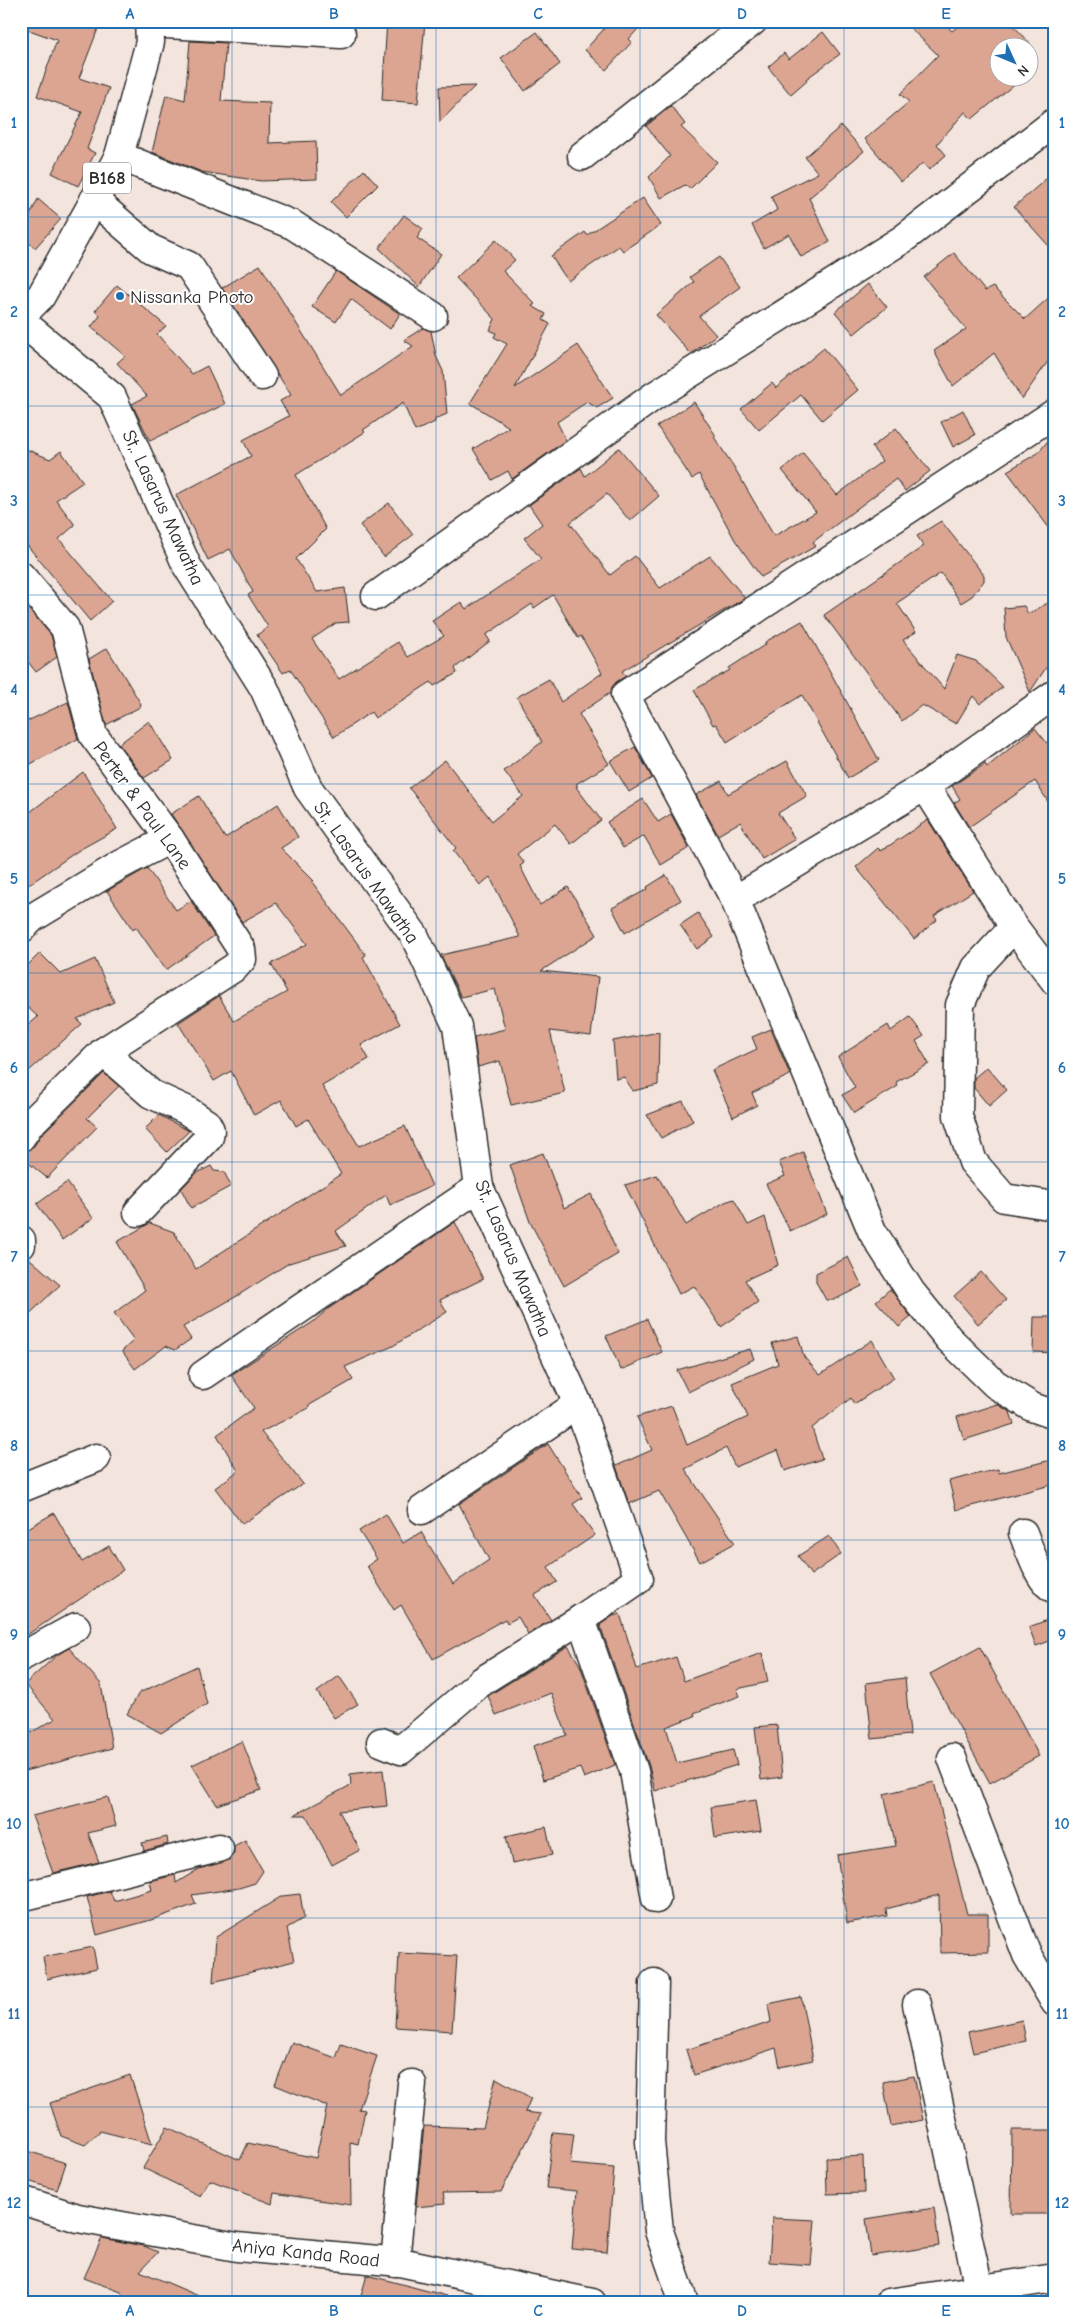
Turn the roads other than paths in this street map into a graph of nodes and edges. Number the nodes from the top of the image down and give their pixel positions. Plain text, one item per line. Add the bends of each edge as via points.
1 (753, 21) edge
2 (149, 22) edge
3 (341, 34) dead end
4 (1055, 122) edge
5 (120, 156) junction
6 (582, 156) dead end
7 (94, 200) junction
8 (21, 316) edge
9 (433, 316) dead end
10 (21, 321) edge
11 (262, 376) dead end
12 (1055, 413) edge
13 (21, 576) edge
14 (376, 596) dead end
15 (1055, 694) edge
16 (924, 786) junction
17 (170, 839) junction
18 (735, 900) junction
19 (1014, 927) junction
20 (21, 929) edge
21 (1055, 981) edge
22 (103, 1052) junction
23 (21, 1137) edge
24 (479, 1188) junction
25 (1055, 1206) edge
26 (138, 1212) dead end
27 (21, 1240) edge
28 (21, 1246) edge
29 (204, 1375) dead end
30 (578, 1404) junction
31 (1055, 1415) edge
32 (96, 1458) dead end
33 (21, 1488) edge
34 (422, 1510) dead end
35 (1023, 1533) dead end
36 (1055, 1589) edge
37 (581, 1619) junction
38 (76, 1627) dead end
39 (21, 1657) edge
40 (381, 1742) dead end
41 (952, 1758) dead end
42 (219, 1848) dead end
43 (21, 1897) edge
44 (656, 1899) dead end
45 (654, 1983) dead end
46 (1055, 2002) edge
47 (917, 2004) dead end
48 (412, 2084) dead end
49 (21, 2200) edge
50 (395, 2262) junction
51 (1055, 2278) edge
52 (979, 2289) junction
53 (592, 2303) edge
54 (684, 2303) edge
55 (888, 2303) edge

1 - 6 street
2 - 3 street
2 - 5 street, B168 via 150,42
4 - 14 street via 904,239 654,396
5 - 7 street, B168
5 - 9 street via 293,225
7 - 8 street, B168 via 41,296
7 - 11 street via 151,249 189,266
10 - 24 street, St,. Lasarus Mawatha via 112,397 187,566 264,688 308,788 414,935 457,1026
12 - 18 street via 625,695
13 - 17 street, Perter & Paul Lane via 65,628 93,735
15 - 16 street
16 - 18 street
16 - 19 street
17 - 20 street via 48,908
17 - 22 street, Perter & Paul Lane via 241,949 242,959 235,967
18 - 31 street via 872,1231 911,1292 949,1339 995,1384 1032,1407
19 - 21 street
19 - 25 street via 976,968 960,1005 958,1116 973,1162 1004,1198
22 - 23 street via 29,1125
22 - 26 street via 151,1094 186,1110 208,1124 210,1130 209,1137
24 - 29 street
24 - 30 street, St,. Lasarus Mawatha
27 - 28 street
30 - 34 street
30 - 37 street, St,. Lasarus Mawatha via 639,1579
32 - 33 street
35 - 36 street via 1040,1574
37 - 40 street, St,. Lasarus Mawatha via 482,1681 401,1750
37 - 44 street via 634,1771
38 - 39 street
41 - 46 street via 1027,1955
42 - 43 street
45 - 54 street via 650,2142 659,2232
47 - 52 street
48 - 50 street
49 - 50 street, Aniya Kanda Road via 78,2218 237,2246
50 - 53 street, Aniya Kanda Road
51 - 52 street
52 - 55 street

